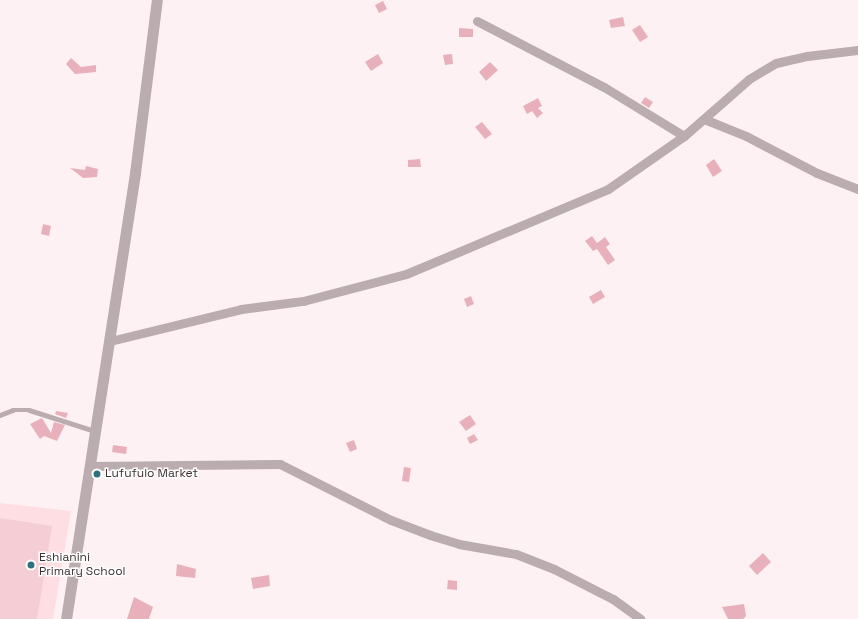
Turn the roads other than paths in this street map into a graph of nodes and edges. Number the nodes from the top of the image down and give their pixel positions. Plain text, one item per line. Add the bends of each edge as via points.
1 (158, 0) edge
2 (478, 21) dead end
3 (858, 50) edge
4 (704, 118) junction
5 (684, 136) junction
6 (858, 189) edge
7 (110, 340) junction
8 (0, 415) edge
9 (95, 431) junction
10 (90, 466) junction
11 (66, 619) edge
12 (641, 619) edge

1 - 7 street
2 - 5 street via 604,87
3 - 4 street via 807,56 776,63 760,71
4 - 5 street
4 - 6 street via 746,136 816,173
5 - 7 street via 608,189 406,274 303,301 241,309
7 - 9 street
8 - 9 lane via 12,410 29,410
9 - 10 street
10 - 11 street
10 - 12 street via 280,464 391,520 430,535 459,544 516,554 554,569 613,599

